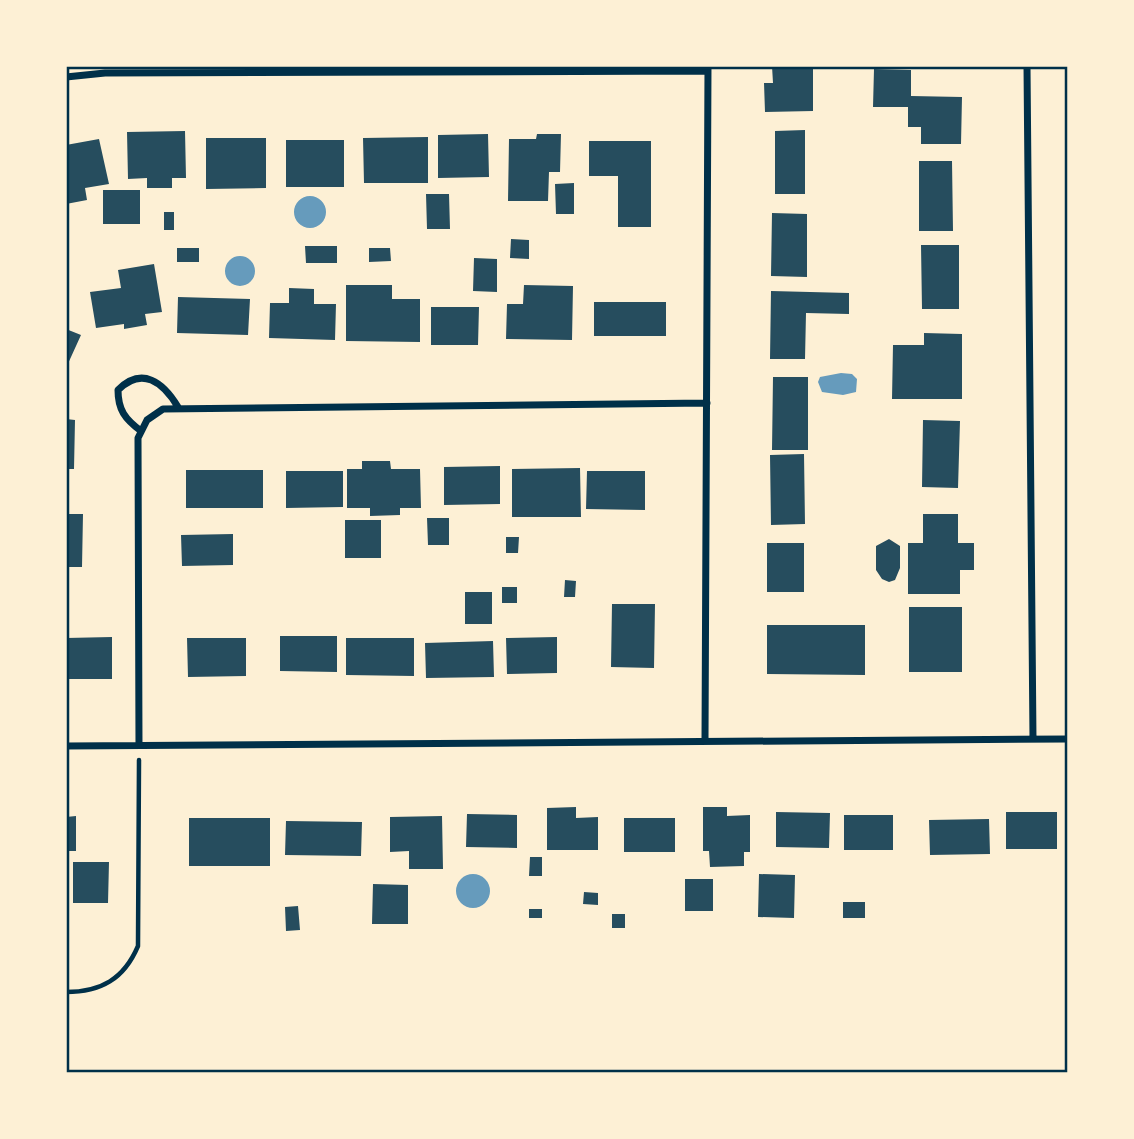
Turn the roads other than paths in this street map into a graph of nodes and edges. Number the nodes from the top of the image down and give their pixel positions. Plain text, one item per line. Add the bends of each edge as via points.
1 (1027, 66) edge
2 (708, 69) edge
3 (66, 78) edge
4 (706, 403) junction
5 (178, 407) junction
6 (141, 431) junction
7 (1033, 739) junction
8 (1068, 739) edge
9 (705, 741) junction
10 (139, 745) junction
11 (66, 746) edge

1 - 7 street
2 - 3 street via 105,73
2 - 4 street
4 - 5 street
4 - 9 street
5 - 6 street via 163,409 147,419
5 - 6 street via 168,390 157,383 129,379 118,390 118,406
6 - 10 street via 137,454
7 - 8 street
7 - 9 street
9 - 10 street
10 - 11 street

